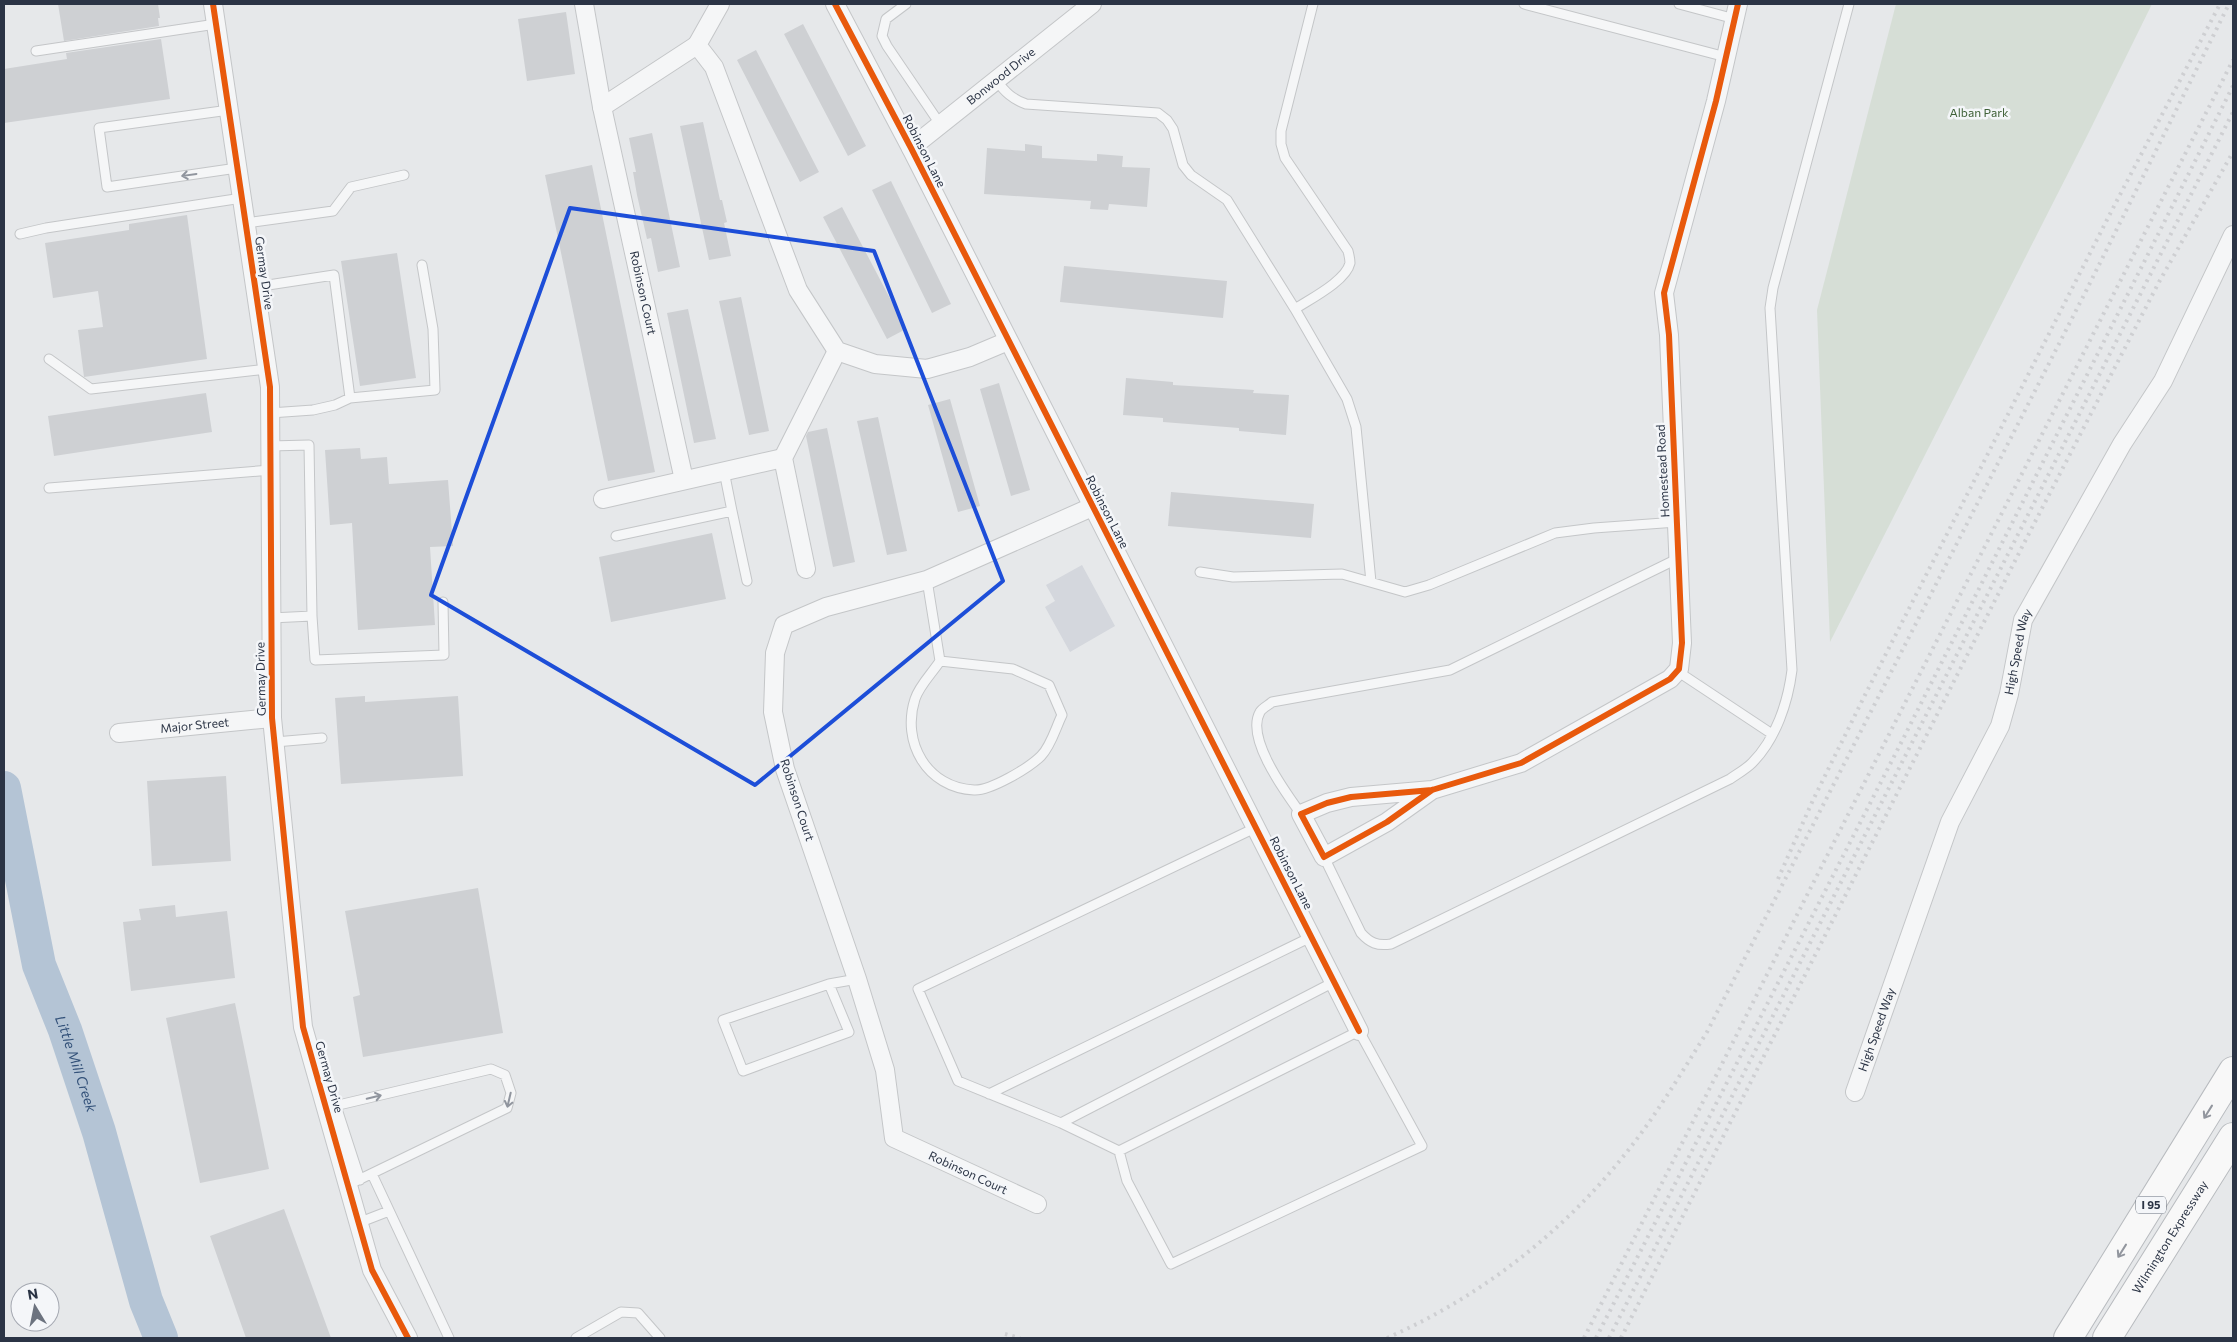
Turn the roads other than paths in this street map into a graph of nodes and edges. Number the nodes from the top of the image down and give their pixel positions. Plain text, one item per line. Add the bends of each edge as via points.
1 (213, 4) edge
2 (584, 4) edge
3 (720, 4) edge
4 (835, 4) edge
5 (906, 4) edge
6 (1092, 4) edge
7 (1313, 4) edge
8 (1524, 4) edge
9 (1679, 4) edge
10 (1849, 4) edge
11 (1737, 11) edge
12 (216, 24) junction
13 (697, 45) junction
14 (36, 51) dead end
15 (1726, 57) junction
16 (996, 80) junction
17 (602, 107) junction
18 (229, 110) junction
19 (940, 124) junction
20 (911, 148) junction
21 (237, 168) junction
22 (404, 175) dead end
23 (242, 198) junction
24 (246, 223) junction
25 (20, 234) dead end
26 (2233, 235) edge
27 (422, 265) dead end
28 (255, 287) junction
29 (1295, 309) junction
30 (1008, 340) junction
31 (837, 351) junction
32 (49, 359) dead end
33 (267, 369) junction
34 (350, 398) junction
35 (270, 413) junction
36 (270, 446) junction
37 (783, 458) junction
38 (270, 470) junction
39 (724, 471) junction
40 (684, 480) junction
41 (49, 488) dead end
42 (603, 499) dead end
43 (1092, 507) junction
44 (732, 511) junction
45 (1677, 522) junction
46 (616, 536) dead end
47 (1678, 558) junction
48 (806, 569) dead end
49 (1200, 572) dead end
50 (927, 580) junction
51 (748, 581) dead end
52 (1371, 582) junction
53 (443, 602) dead end
54 (312, 616) junction
55 (271, 618) junction
56 (940, 661) junction
57 (1677, 672) junction
58 (272, 718) junction
59 (119, 733) dead end
60 (1772, 734) junction
61 (322, 738) dead end
62 (275, 742) junction
63 (1432, 790) junction
64 (1301, 814) junction
65 (1255, 828) junction
66 (1324, 857) junction
67 (1310, 937) junction
68 (857, 979) junction
69 (1334, 982) junction
70 (829, 984) junction
71 (1359, 1030) junction
72 (2233, 1071) edge
73 (1855, 1092) dead end
74 (989, 1094) junction
75 (331, 1107) junction
76 (1061, 1124) junction
77 (2233, 1137) edge
78 (1119, 1150) junction
79 (372, 1174) junction
80 (354, 1182) junction
81 (1037, 1204) dead end
82 (389, 1211) junction
83 (358, 1223) junction
84 (405, 1337) edge
85 (449, 1338) edge
86 (576, 1338) edge
87 (660, 1338) edge
88 (2068, 1338) edge
89 (2107, 1338) edge

1 - 12 street, Germay Drive
2 - 17 street, Robinson Court
3 - 13 street
4 - 20 street, Robinson Lane
5 - 19 lane via 886,19 882,36
6 - 16 street, Bonwood Drive
7 - 29 lane via 1281,131 1281,144 1285,158 1348,251 1350,261 1346,272
8 - 15 lane
9 - 11 lane
10 - 60 lane via 1770,308 1792,670 1783,710
11 - 15 street, Homestead Road
12 - 14 lane
12 - 18 street, Germay Drive
13 - 17 street
13 - 31 street via 714,67 798,290
15 - 45 street, Homestead Road via 1664,293 1669,335
16 - 19 street, Bonwood Drive
16 - 29 lane via 1016,100 1026,104 1158,113 1173,129 1183,165 1191,175 1227,200
17 - 40 street, Robinson Court
18 - 21 street, Germay Drive
21 -> 18 lane via 107,187 100,128
19 - 20 street, Bonwood Drive
20 - 30 street, Robinson Lane
21 - 23 street, Germay Drive
22 - 24 lane via 351,186 333,211
23 - 24 street, Germay Drive
23 - 25 lane
24 - 28 street, Germay Drive
26 - 73 street, High Speed Way via 2163,381 2122,444 2023,620 2000,726 1950,822
27 - 34 lane via 433,329 435,390
28 - 33 street, Germay Drive
28 - 34 lane via 334,275
29 - 52 lane via 1347,399 1356,427
30 - 31 street via 970,357 927,369 875,364
30 - 43 street, Robinson Lane
31 - 37 street
32 - 33 lane via 91,389
33 - 35 street, Germay Drive
34 - 35 lane via 313,410
35 - 36 street, Germay Drive
36 - 38 street, Germay Drive
36 - 54 lane via 309,445
37 - 39 street
37 - 48 street
38 - 41 lane
38 - 55 street, Germay Drive
39 - 40 street
39 - 44 lane
40 - 42 street
43 - 50 street, Robinson Court
43 - 65 street, Robinson Lane
44 - 46 lane
44 - 51 lane
45 - 47 street, Homestead Road
45 - 52 lane via 1555,533 1429,586 1405,592
47 - 57 street, Homestead Road via 1682,643
47 - 64 lane via 1450,670 1272,702 1260,712 1257,725 1262,748 1276,778
49 - 52 lane via 1233,577 1342,574
50 - 56 lane
50 - 68 street, Robinson Court via 826,607 784,625 775,653 773,712 785,769
53 - 54 lane via 444,655 315,660
54 - 55 lane
55 - 58 street, Germay Drive
56 - 56 lane via 915,698 911,722 916,750 930,773 946,784 975,790 1007,780 1042,755 1062,715 1049,685 1013,669
57 - 60 lane
57 - 63 street via 1670,679 1521,763
58 - 59 street, Major Street
58 - 62 street, Germay Drive
60 - 66 lane via 1752,763 1730,779 1391,944 1380,946 1361,933
61 - 62 lane
62 - 75 street, Germay Drive via 304,1028
63 - 64 street via 1351,797
63 - 66 street via 1387,822
64 - 66 street
65 - 67 street, Robinson Lane
65 - 74 lane via 918,989 958,1081
67 - 69 street, Robinson Lane
67 - 74 lane
68 - 70 lane
68 - 81 street, Robinson Court via 885,1070 894,1138
69 - 71 street, Robinson Lane
69 - 76 lane
70 - 70 lane via 724,1020 743,1071 849,1032
71 - 78 lane
71 - 78 lane via 1422,1146 1171,1264 1127,1181
72 -> 88 highway, I 95
74 - 76 lane
75 -> 79 lane via 491,1069 505,1075 511,1093 507,1108
75 - 80 street, Germay Drive
76 - 78 lane
77 - 89 highway, Wilmington Expressway / I 95
79 - 80 lane
79 - 82 lane
80 - 83 street, Germay Drive
82 - 83 lane
82 - 85 lane
83 - 84 street, Germay Drive via 372,1270
86 - 87 lane via 621,1312 638,1313

